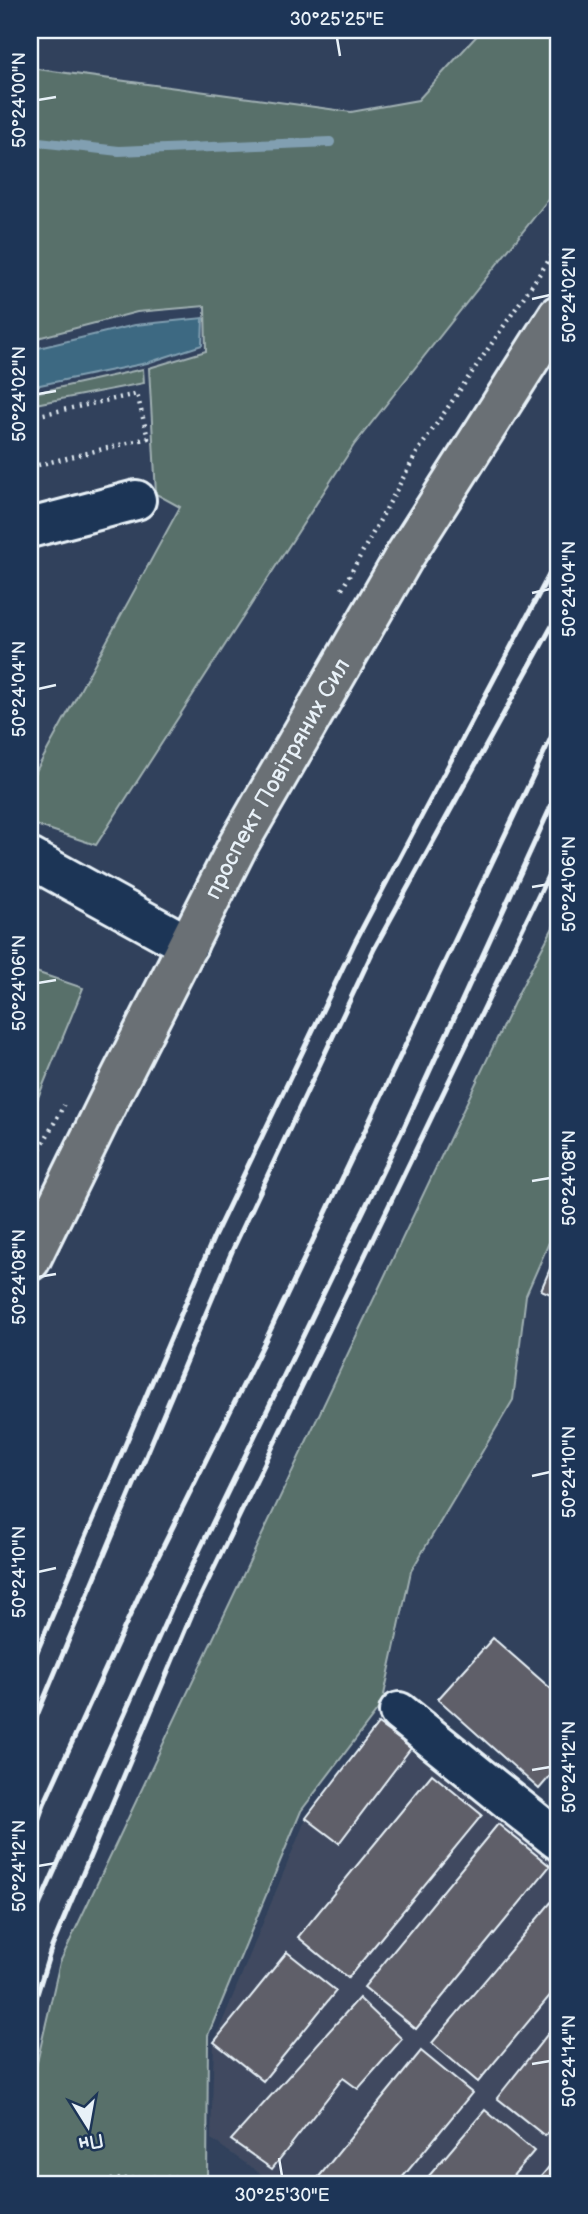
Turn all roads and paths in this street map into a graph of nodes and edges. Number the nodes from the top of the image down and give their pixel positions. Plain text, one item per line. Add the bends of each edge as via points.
1 (558, 315) edge
2 (30, 417) edge
3 (30, 467) edge
4 (136, 500) dead end
5 (30, 528) edge
6 (30, 858) edge
7 (188, 945) junction
8 (30, 1261) edge
9 (399, 1712) dead end
10 (558, 1840) edge
11 (55, 2184) edge
12 (241, 2184) edge

1 - 7 main road, проспект Повітряних Сил via 397,569 238,845
2 - 3 path via 137,394 148,438
4 - 5 lane
6 - 7 lane
7 - 8 main road, проспект Повітряних Сил
9 - 10 lane
11 - 12 path via 154,2177

